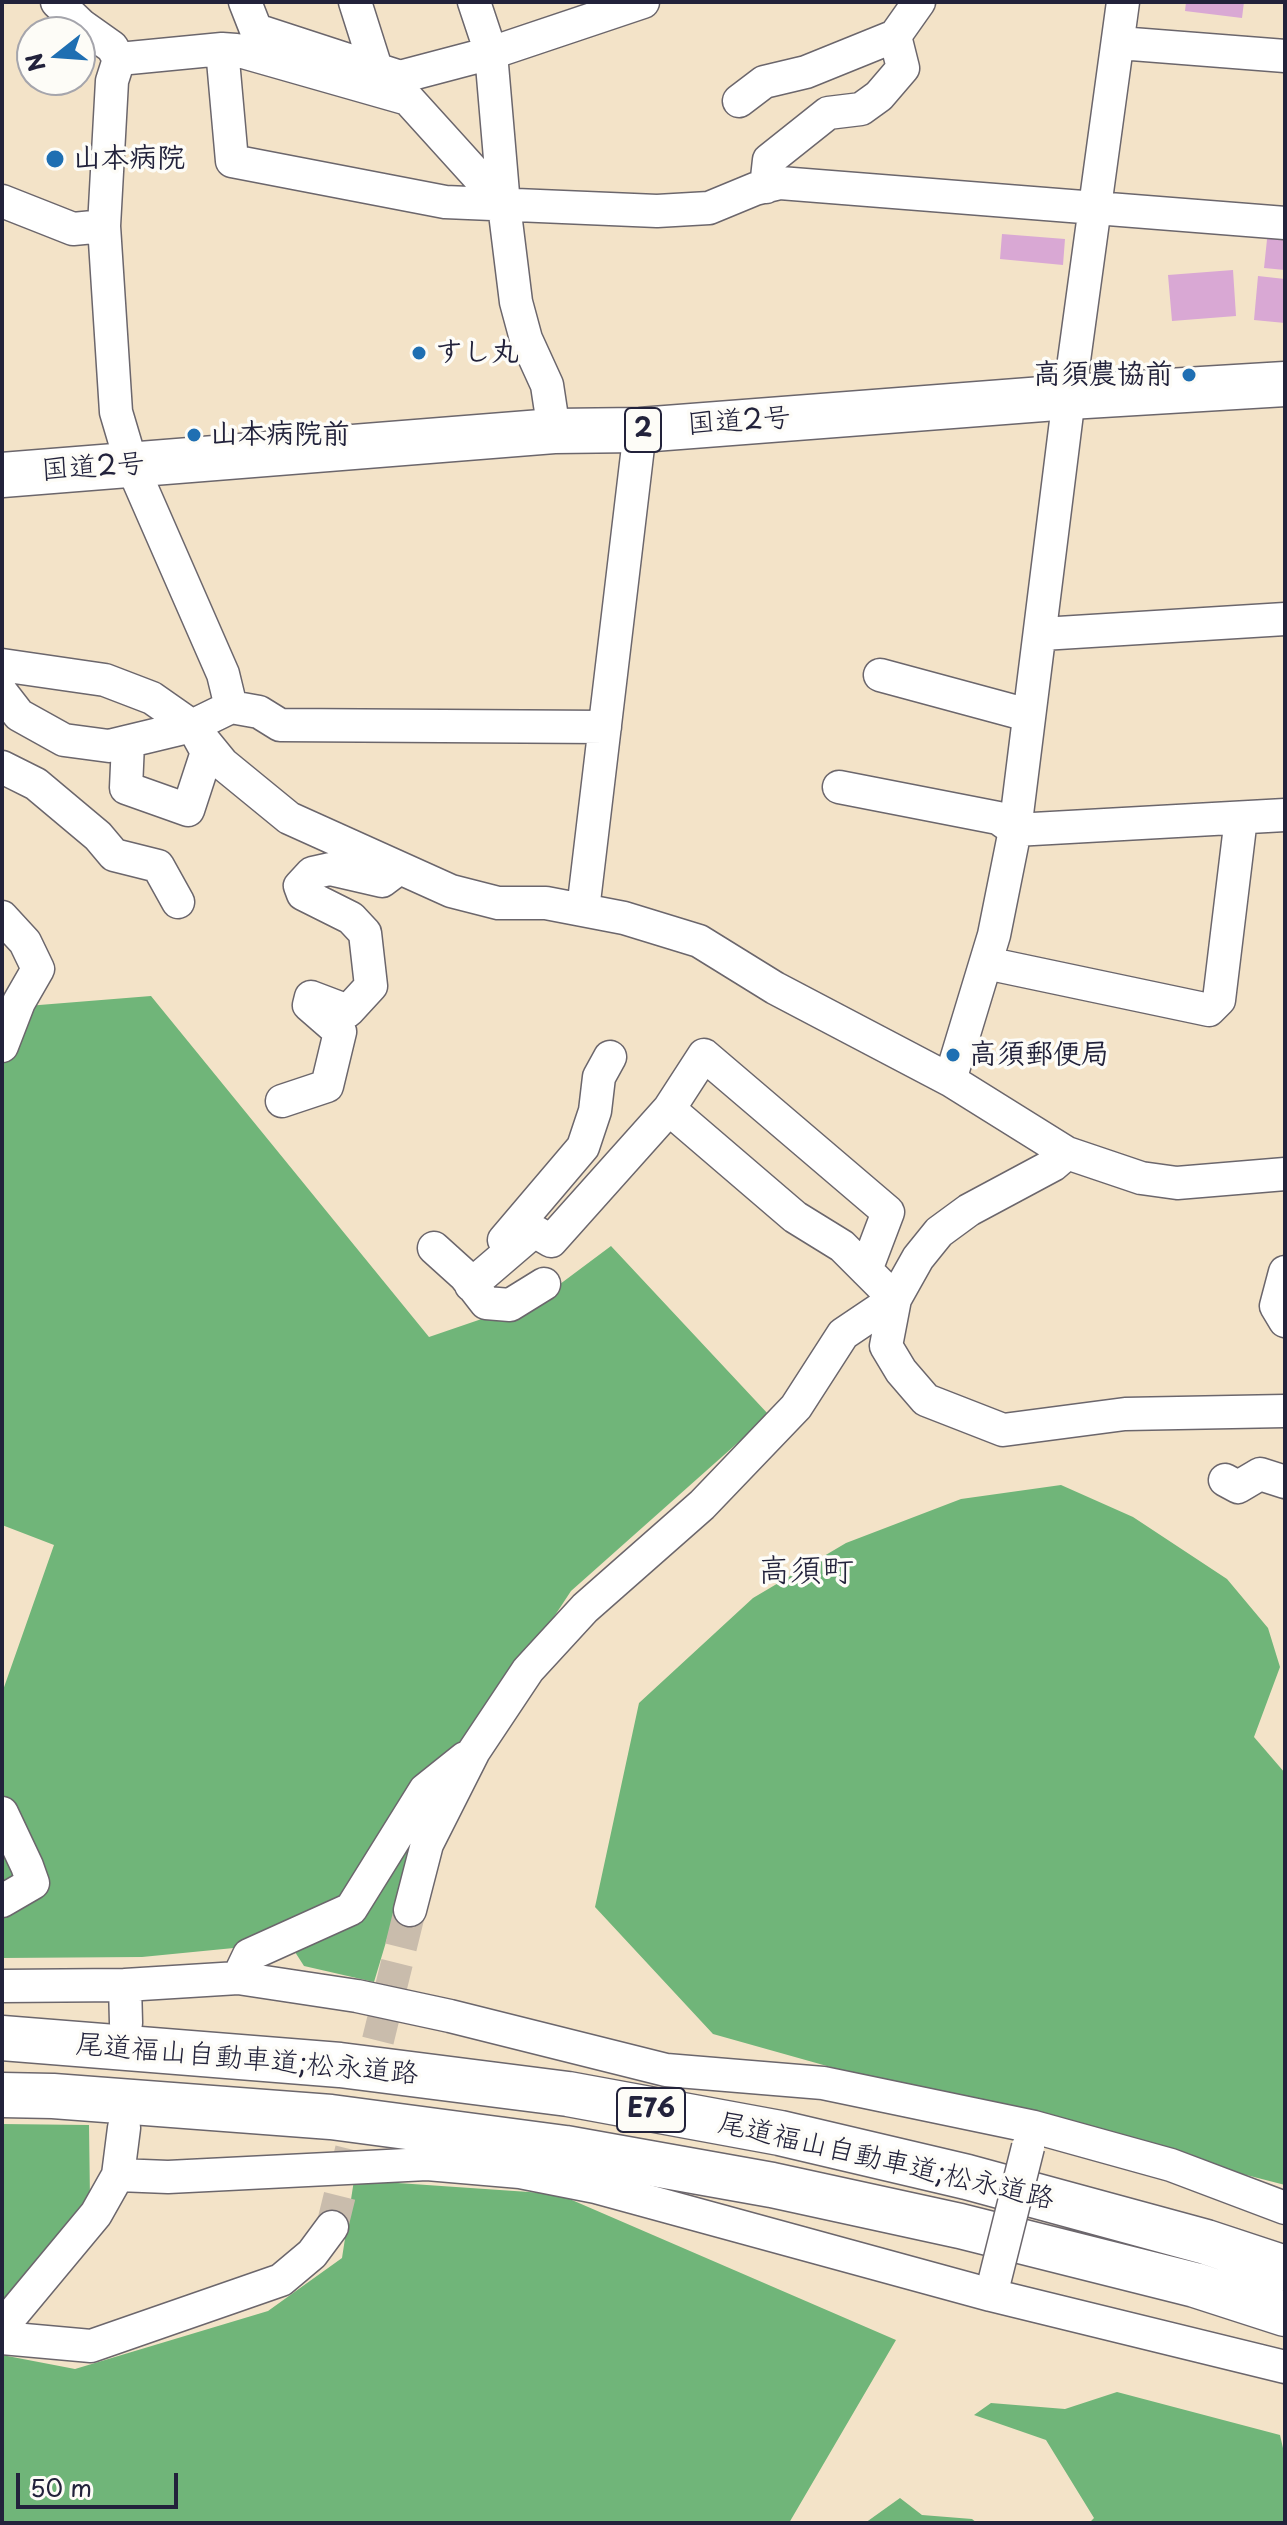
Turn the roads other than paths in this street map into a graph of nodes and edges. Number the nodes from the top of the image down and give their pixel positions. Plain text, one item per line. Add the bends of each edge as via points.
1 (57, 2) edge
2 (245, 2) edge
3 (355, 2) edge
4 (474, 2) edge
5 (643, 2) edge
6 (919, 2) edge
7 (1123, 2) edge
8 (590, 10) edge
9 (895, 36) junction
10 (1119, 43) junction
11 (222, 49) junction
12 (491, 53) junction
13 (1285, 56) edge
14 (119, 59) junction
15 (376, 68) junction
16 (806, 72) junction
17 (739, 101) dead end
18 (828, 113) junction
19 (766, 187) junction
20 (2, 201) edge
21 (504, 205) junction
22 (1094, 206) junction
23 (1285, 223) edge
24 (104, 226) junction
25 (1285, 384) edge
26 (1069, 397) junction
27 (640, 430) junction
28 (554, 431) junction
29 (132, 466) junction
30 (2, 475) edge
31 (1285, 619) edge
32 (1042, 634) junction
33 (2, 665) edge
34 (880, 675) dead end
35 (231, 707) junction
36 (8, 714) edge
37 (1028, 715) junction
38 (192, 726) junction
39 (605, 727) junction
40 (128, 743) junction
41 (2, 767) edge
42 (839, 787) dead end
43 (1285, 815) edge
44 (1241, 818) junction
45 (1015, 830) junction
46 (398, 869) junction
47 (178, 902) dead end
48 (583, 910) junction
49 (2, 917) edge
50 (986, 963) junction
51 (2, 1046) edge
52 (610, 1057) dead end
53 (950, 1080) junction
54 (282, 1101) dead end
55 (669, 1109) junction
56 (583, 1147) junction
57 (1067, 1153) junction
58 (614, 1172) junction
59 (1285, 1174) edge
60 (434, 1248) dead end
61 (866, 1270) junction
62 (1285, 1272) edge
63 (468, 1280) junction
64 (544, 1284) dead end
65 (895, 1299) junction
66 (1285, 1321) edge
67 (1285, 1411) edge
68 (1225, 1480) dead end
69 (1285, 1482) edge
70 (474, 1751) junction
71 (2, 1813) edge
72 (2, 1901) edge
73 (410, 1910) tunnel mouth
74 (238, 1978) junction
75 (125, 1985) junction
76 (2, 1986) edge
77 (126, 2023) dead end
78 (2, 2038) edge
79 (2, 2095) edge
80 (124, 2128) dead end
81 (1031, 2137) junction
82 (118, 2175) junction
83 (1285, 2208) edge
84 (332, 2227) tunnel mouth
85 (1285, 2268) edge
86 (993, 2287) junction
87 (1285, 2314) edge
88 (2, 2327) edge
89 (2, 2338) edge
90 (1285, 2367) edge

1 - 14 street via 112,47
2 - 15 street via 256,30
3 - 15 street
4 - 12 street
5 - 8 street
6 - 9 street
7 - 10 street
8 - 12 street
9 - 16 street
9 - 18 street via 903,68 879,96 861,109
10 - 13 street
10 - 22 street
11 - 14 street
11 - 21 street via 408,99
11 - 21 street via 232,161 445,202
12 - 15 street via 400,77
12 - 21 street
14 - 24 street via 112,81
16 - 17 street via 764,82
16 - 18 street
18 - 19 street via 769,160
19 - 21 street via 709,208
19 - 22 street via 780,183
20 - 24 street via 73,229
21 - 28 street via 516,302 547,385
22 - 23 street
22 - 26 street
24 - 29 street via 116,412
25 - 26 highway, 国道2号 / 2
26 - 27 highway, 国道2号 / 2
26 - 32 street
27 - 28 highway, 国道2号 / 2
27 - 39 street
28 - 29 highway, 国道2号 / 2
29 - 30 highway, 国道2号 / 2
29 - 35 street via 223,674
31 - 32 street
32 - 37 street
33 - 38 street via 105,680 152,698
34 - 37 street
35 - 38 street
35 - 39 street via 259,712 280,725
36 - 40 street via 64,740
37 - 45 street
38 - 40 street
38 - 40 street via 207,752 188,810 126,788
38 - 46 street via 223,764 289,818
39 - 48 street
41 - 47 street via 36,784 114,855 158,866
42 - 45 street via 998,818
43 - 44 street
44 - 45 street
44 - 50 street via 1219,1000 1209,1010
45 - 50 street
46 - 48 street via 498,903
46 - 54 street via 382,881 330,869 312,873 300,886 303,894 351,918 365,933 371,986 348,1011 311,997 309,1005 340,1032 327,1086
48 - 53 street via 699,941 775,988
49 - 51 street via 25,942 38,969
50 - 53 street
52 - 56 street via 599,1077
53 - 57 street
55 - 58 street
55 - 61 street
55 - 61 street via 704,1055 888,1212
56 - 58 street
56 - 63 street
57 - 59 street via 1141,1178 1177,1183
57 - 65 street via 939,1232
58 - 63 street via 551,1241 534,1231
60 - 63 street
61 - 65 street
62 - 66 street via 1276,1306
63 - 64 street via 486,1303 510,1305
65 - 67 street via 886,1346 901,1371 926,1400 1003,1430 1125,1414
65 - 70 street via 843,1334 796,1407 702,1505 585,1608 528,1670
68 - 69 street via 1238,1487 1260,1474
70 - 73 street via 427,1844
70 - 74 street via 425,1790 351,1909 249,1955
71 - 72 street via 33,1883
74 - 75 street
74 - 81 street via 357,1996 666,2070 823,2083
75 - 76 street
75 - 77 street
78 - 85 highway, 尾道福山自動車道;松永道路 / E76 via 340,2065 568,2094 780,2133 967,2177
79 - 87 highway, 尾道福山自動車道;松永道路 / E76 via 331,2117 565,2148 960,2226 1195,2285
80 - 82 street
81 - 83 street via 1171,2165
81 - 86 street, bridge
82 - 86 street via 427,2164 520,2172
82 - 88 street via 96,2214
84 - 89 street via 312,2254 281,2280 91,2346
86 - 90 street

